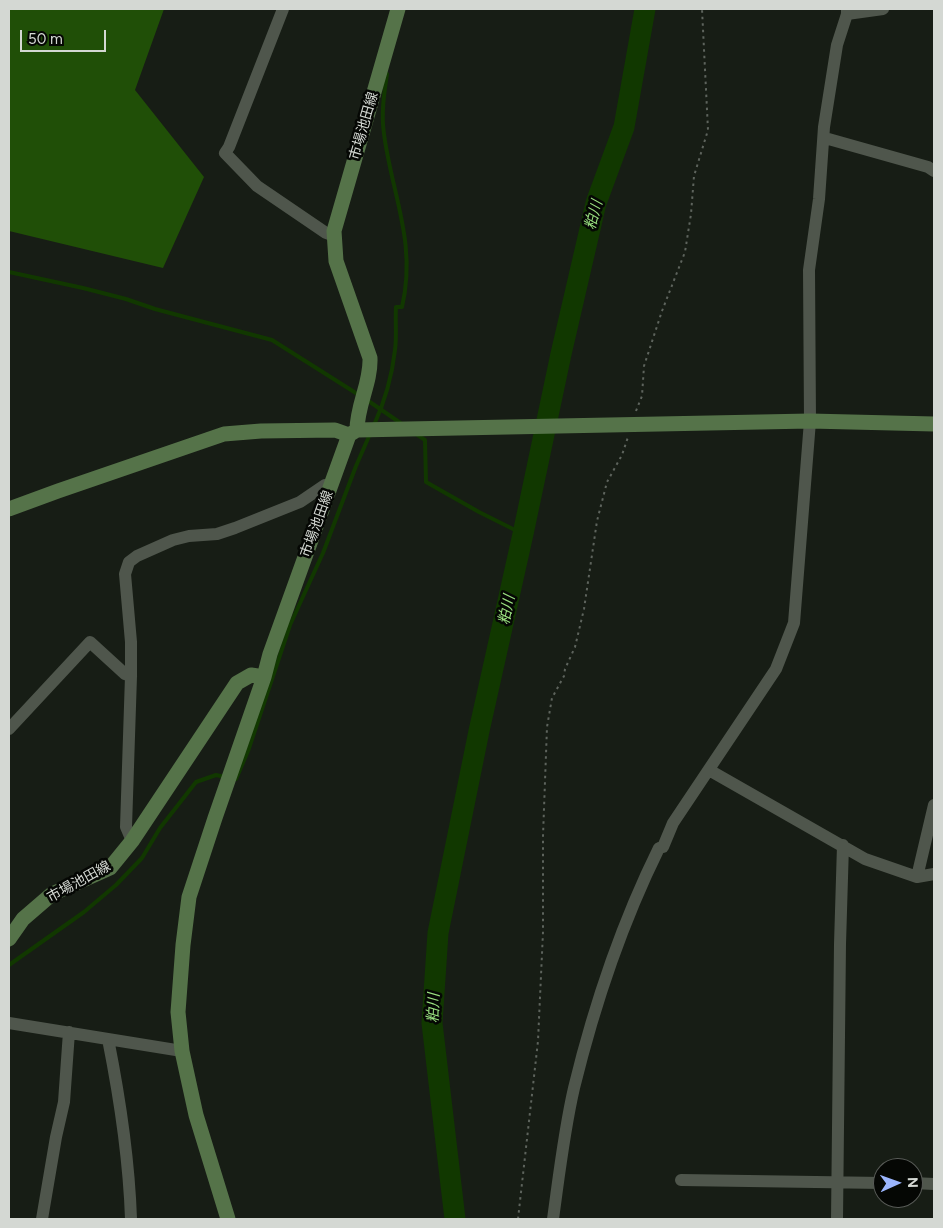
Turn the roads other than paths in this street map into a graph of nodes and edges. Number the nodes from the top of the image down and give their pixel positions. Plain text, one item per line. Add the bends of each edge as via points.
1 (282, 9) edge
2 (398, 9) edge
3 (883, 9) edge
4 (847, 12) edge
5 (825, 138) junction
6 (934, 171) edge
7 (334, 236) junction
8 (804, 421) junction
9 (934, 424) edge
10 (353, 432) junction
11 (331, 485) junction
12 (9, 509) edge
13 (131, 676) junction
14 (264, 677) junction
15 (9, 729) edge
16 (709, 770) junction
17 (934, 805) edge
18 (132, 841) junction
19 (843, 845) junction
20 (934, 874) edge
21 (917, 877) junction
22 (9, 939) edge
23 (9, 1023) edge
24 (69, 1032) junction
25 (108, 1039) junction
26 (182, 1051) junction
27 (681, 1180) dead end
28 (836, 1182) junction
29 (873, 1183) edge
30 (42, 1219) edge
31 (131, 1219) edge
32 (228, 1219) edge
33 (553, 1219) edge
34 (837, 1219) edge

1 - 7 street via 225,153 257,186
2 - 7 street, 市場池田線
3 - 4 street
4 - 5 street via 837,45
5 - 6 street
5 - 8 street via 809,270
7 - 10 street, 市場池田線 via 336,261 370,358 370,371
8 - 9 street
8 - 10 street via 384,428
8 - 16 street via 794,624 776,669
10 - 11 street, 市場池田線
10 - 12 street via 224,434
11 - 13 street via 325,485 300,502 234,528 173,540 129,562 125,574
11 - 14 street, 市場池田線
13 - 15 street via 90,642
13 - 18 street via 126,827
14 - 18 street, 市場池田線 via 251,675 237,683
14 - 26 street via 189,898 178,1012
16 - 19 street
16 - 33 street via 673,823 642,882 599,1002 574,1089
17 - 21 street
18 - 22 street, 市場池田線 via 110,868 52,894 23,919
19 - 21 street via 866,859
19 - 28 street
20 - 21 street
23 - 24 street
24 - 25 street
24 - 30 street via 64,1102
25 - 26 street
25 - 31 street via 129,1177
26 - 32 street via 196,1115
27 - 28 street
28 - 29 street
28 - 34 street

